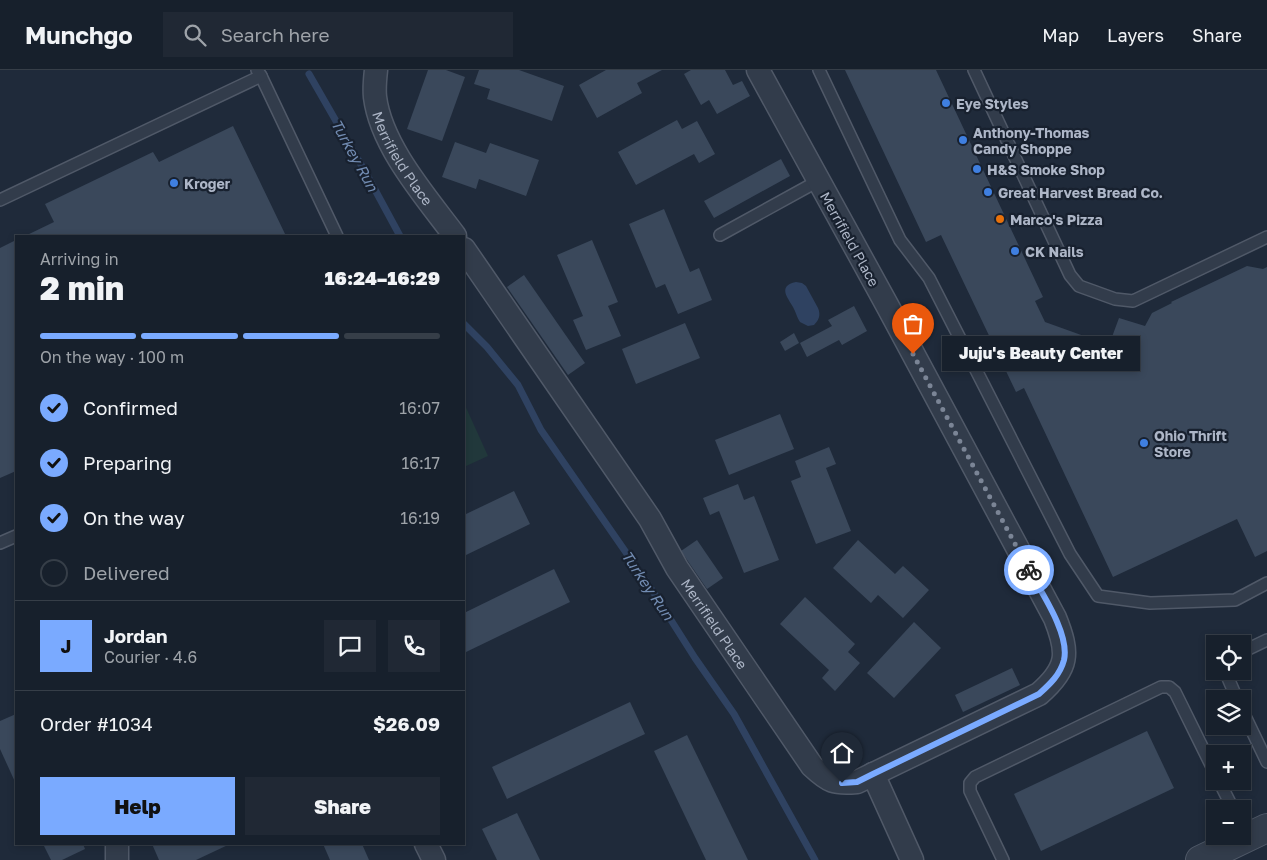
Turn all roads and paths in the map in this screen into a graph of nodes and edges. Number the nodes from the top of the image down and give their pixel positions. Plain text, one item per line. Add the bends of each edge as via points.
1 (376, 70) edge
2 (758, 70) edge
3 (818, 70) edge
4 (974, 70) edge
5 (259, 73) edge
6 (818, 181) junction
7 (0, 200) edge
8 (336, 235) edge
9 (454, 235) edge
10 (720, 235) dead end
11 (1267, 237) edge
12 (465, 250) edge
13 (15, 536) edge
14 (0, 543) edge
15 (1267, 583) edge
16 (1267, 640) edge
17 (1251, 648) edge
18 (1251, 729) edge
19 (1206, 755) edge
20 (1267, 762) edge
21 (873, 774) junction
22 (1252, 831) edge
23 (117, 845) edge
24 (426, 845) edge
25 (117, 860) edge
26 (434, 860) edge
27 (912, 860) edge
28 (1003, 860) edge
29 (1200, 860) edge

1 - 9 street, Merrifield Place via 375,96 383,127 403,165
2 - 6 street, Merrifield Place
3 - 15 lane via 900,240 929,278 1070,554 1098,596 1150,603 1235,600
4 - 11 lane via 1070,275 1079,286 1115,299 1134,300
5 - 7 lane
5 - 8 lane
6 - 10 lane
6 - 21 street, Merrifield Place via 1055,618 1064,645 1064,659 1058,673 1039,694
12 - 21 street, Merrifield Place via 650,519 677,568 812,766 826,779 842,783 857,782
13 - 14 lane
16 - 17 lane
18 - 20 lane
19 - 28 lane via 1175,692 1169,687 1161,687 975,777 970,783 970,791
21 - 27 street
22 - 29 street
23 - 25 street
24 - 26 street

